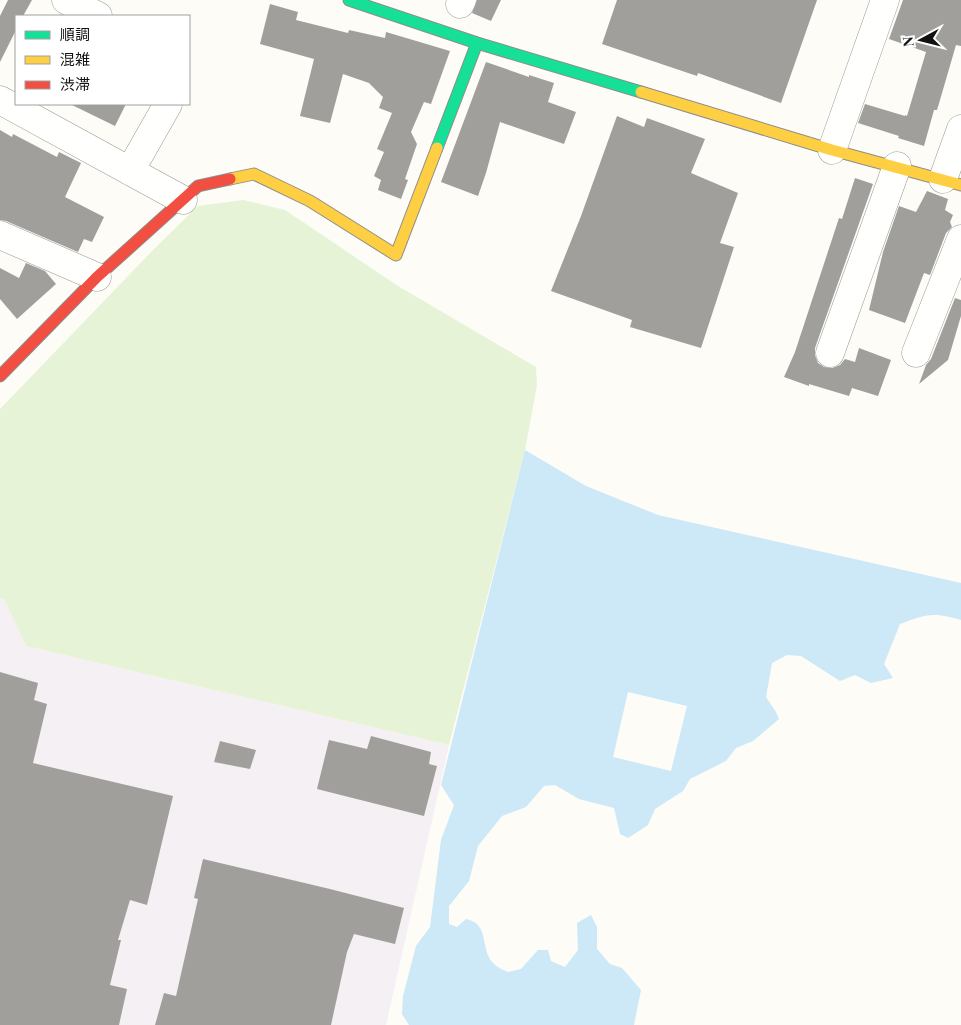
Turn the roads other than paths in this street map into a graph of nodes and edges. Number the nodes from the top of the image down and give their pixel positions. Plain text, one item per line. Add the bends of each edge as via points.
1 (66, 0) edge
2 (349, 0) edge
3 (885, 0) edge
4 (96, 15) edge
5 (477, 43) junction
6 (0, 100) edge
7 (167, 105) edge
8 (961, 129) edge
9 (832, 150) junction
10 (898, 166) junction
11 (130, 171) junction
12 (952, 182) edge
13 (183, 200) junction
14 (0, 235) edge
15 (961, 239) edge
16 (97, 277) junction
17 (830, 353) dead end
18 (916, 353) dead end
19 (0, 376) edge

1 - 4 street
2 - 5 street
3 - 9 street
5 - 9 street
5 - 13 street via 396,256 310,201 254,174 198,186
6 - 11 street
7 - 11 street
8 - 12 street
9 - 10 street
10 - 12 street
10 - 17 street via 850,328
11 - 13 street
13 - 16 street
14 - 16 street
15 - 18 street
16 - 19 street

